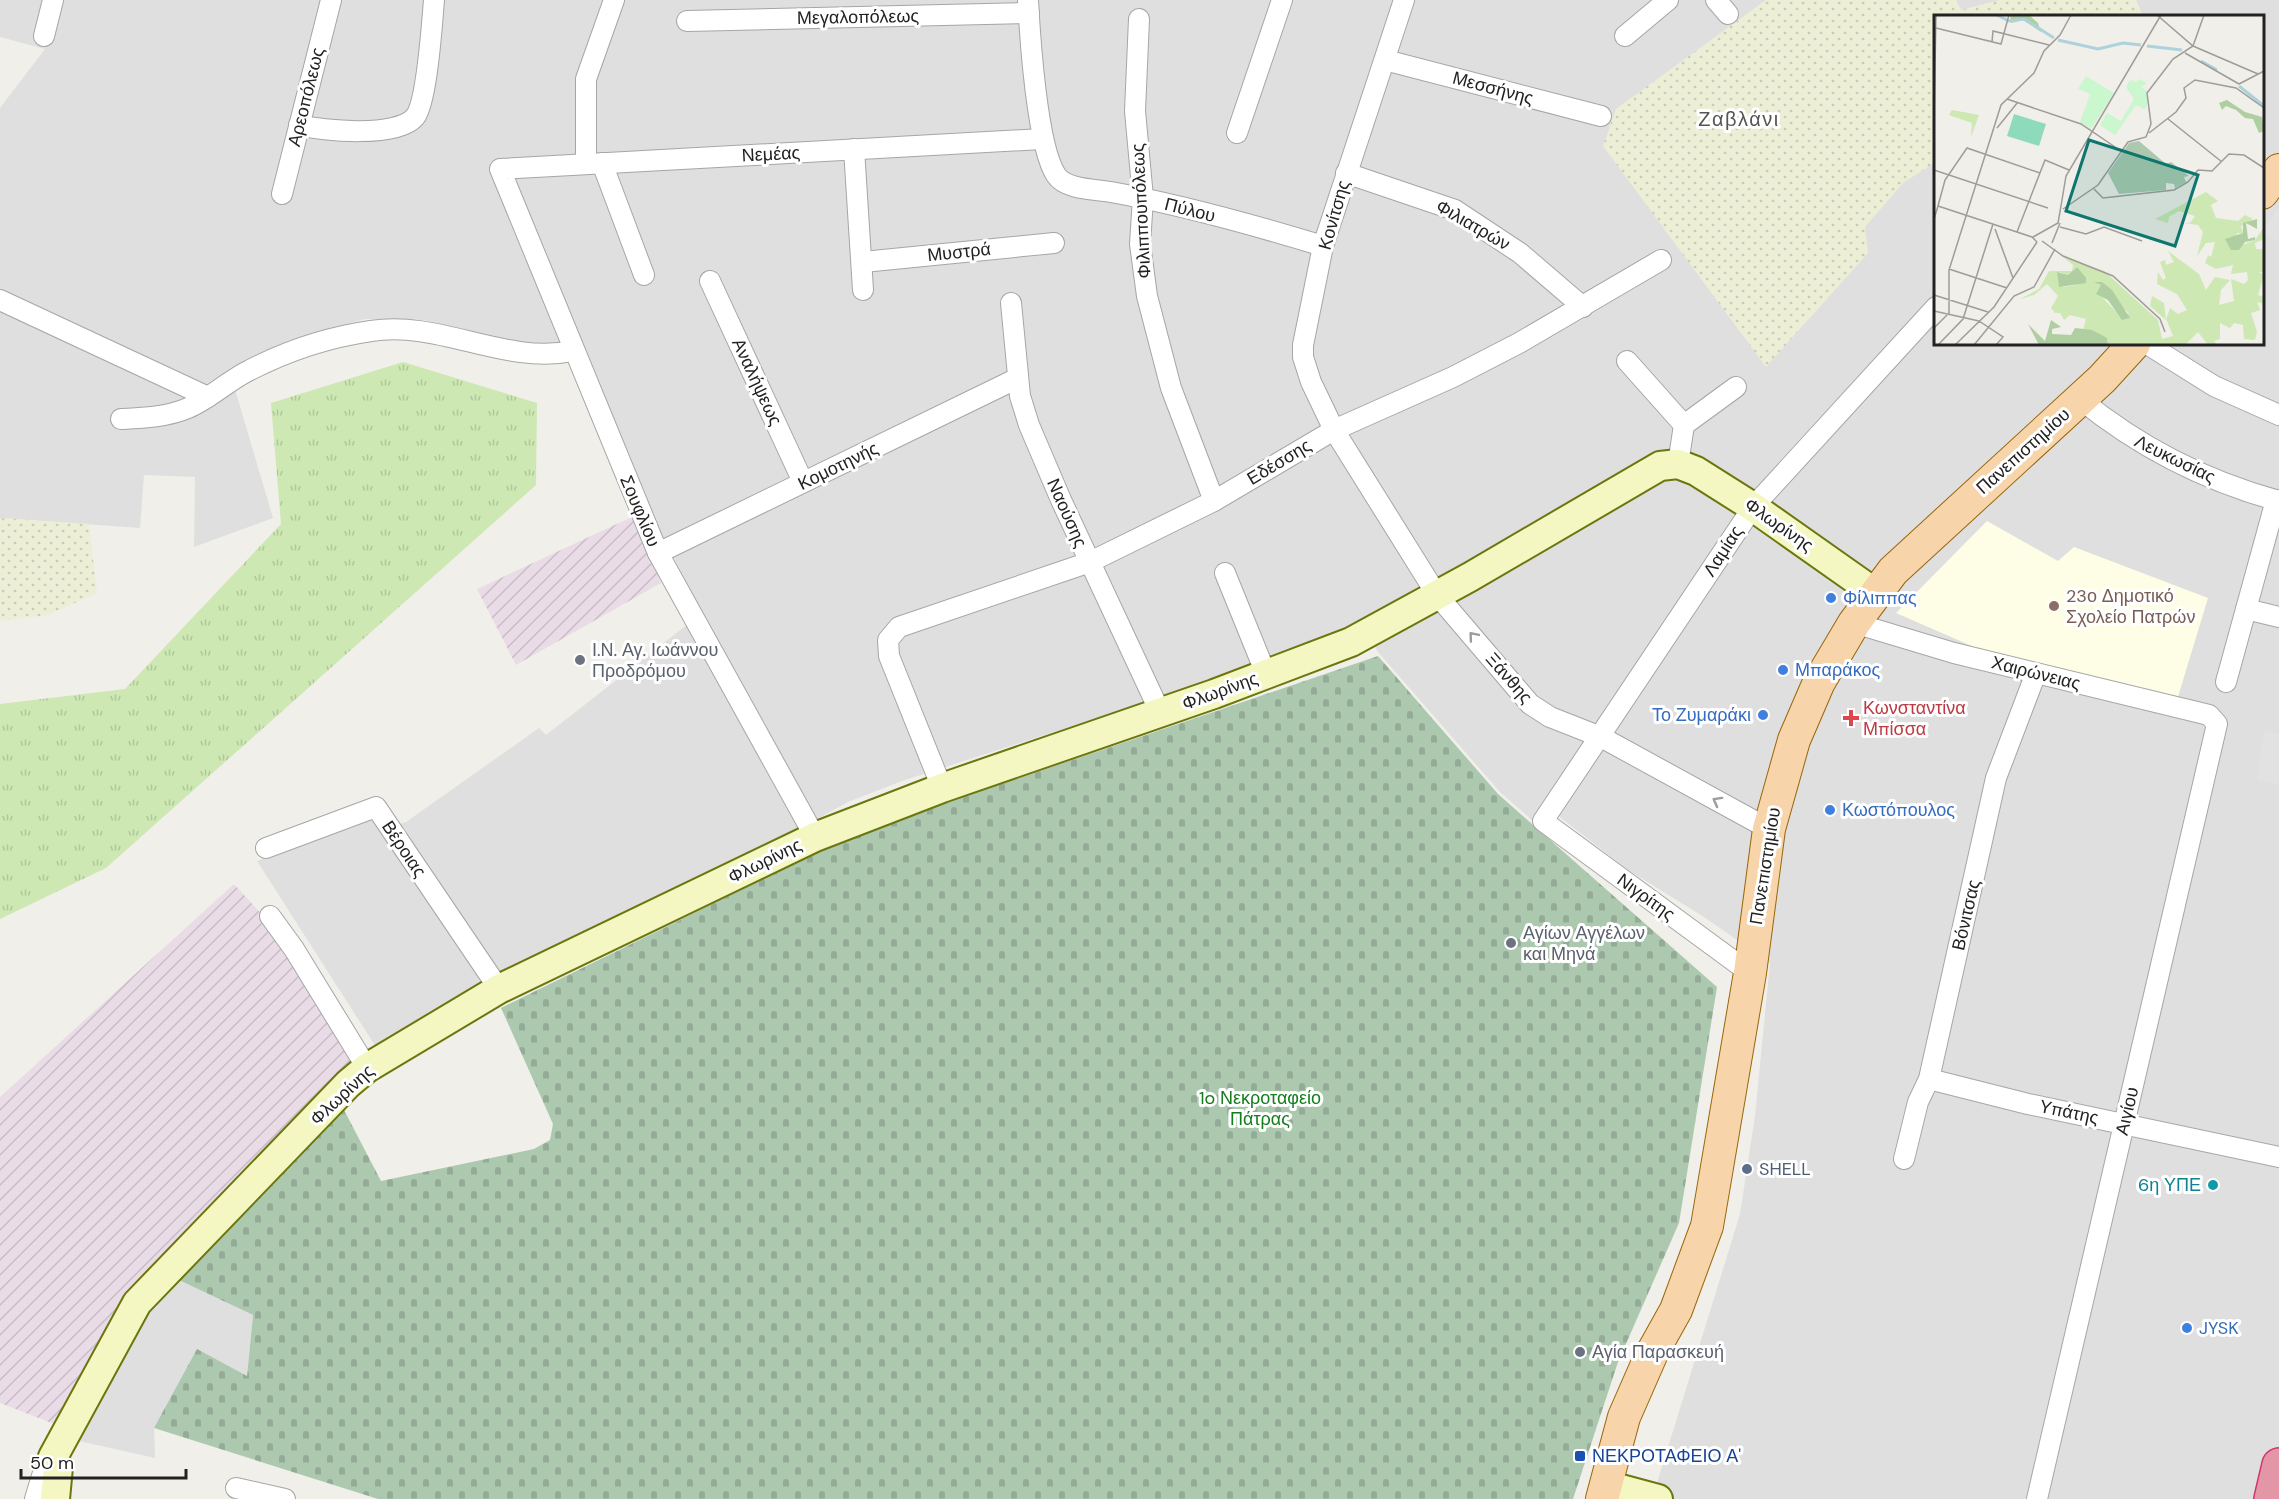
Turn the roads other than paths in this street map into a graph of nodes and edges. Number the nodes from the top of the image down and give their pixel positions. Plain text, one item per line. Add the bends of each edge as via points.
1 (53, 0) edge
2 (331, 0) edge
3 (435, 0) edge
4 (614, 0) edge
5 (1281, 0) edge
6 (1404, 0) edge
7 (1668, 0) edge
8 (1029, 7) edge
9 (1138, 19) dead end
10 (687, 21) dead end
11 (44, 36) dead end
12 (1625, 36) dead end
13 (1385, 60) junction
14 (1601, 116) dead end
15 (299, 125) junction
16 (1237, 133) dead end
17 (1042, 139) junction
18 (854, 149) junction
19 (594, 164) junction
20 (500, 169) joint
21 (2279, 170) edge
22 (1346, 173) junction
23 (2264, 190) edge
24 (282, 194) dead end
25 (1143, 198) junction
26 (1054, 243) dead end
27 (1323, 246) junction
28 (1661, 260) dead end
29 (863, 262) junction
30 (644, 275) dead end
31 (710, 281) dead end
32 (863, 290) dead end
33 (0, 300) edge
34 (1011, 303) dead end
35 (1583, 307) junction
36 (1934, 308) edge
37 (2133, 345) edge
38 (2149, 345) edge
39 (573, 351) junction
40 (1627, 361) dead end
41 (1018, 378) junction
42 (1736, 387) dead end
43 (207, 396) junction
44 (2080, 399) junction
45 (2279, 415) edge
46 (121, 418) dead end
47 (1684, 424) junction
48 (1334, 430) junction
49 (1678, 464) junction
50 (803, 482) junction
51 (1214, 501) junction
52 (2277, 501) edge
53 (1753, 507) junction
54 (658, 553) junction
55 (1090, 562) junction
56 (1225, 573) dead end
57 (1875, 593) junction
58 (1437, 595) junction
59 (2246, 609) junction
60 (2279, 617) edge
61 (1854, 623) junction
62 (2036, 673) junction
63 (1266, 674) junction
64 (2226, 682) dead end
65 (1160, 712) junction
66 (2217, 724) joint
67 (1601, 737) junction
68 (942, 788) junction
69 (1543, 821) joint
70 (1768, 829) junction
71 (815, 837) junction
72 (266, 848) dead end
73 (270, 916) dead end
74 (1750, 973) junction
75 (499, 989) junction
76 (367, 1068) junction
77 (1929, 1079) junction
78 (2124, 1124) junction
79 (2279, 1157) edge
80 (1905, 1160) dead end
81 (53, 1457) junction
82 (2279, 1465) edge
83 (237, 1488) dead end
84 (1604, 1492) edge
85 (34, 1499) edge
86 (55, 1499) edge
87 (285, 1499) edge
88 (1658, 1499) edge
89 (2037, 1499) edge
90 (2271, 1499) edge

1 - 11 street
2 - 15 street, Αρεοπόλεως
3 - 15 street via 422,99 413,119 375,130 322,130
4 - 19 street via 586,79
5 - 16 street
6 - 13 street, Κονίτσης
7 - 12 street
8 - 10 street, Μεγαλοπόλεως
8 - 17 street, Πύλου
9 - 25 street, Φιλιππουπόλεως via 1135,111
13 - 14 street, Μεσσήνης
13 - 22 street, Κονίτσης
15 - 24 street, Αρεοπόλεως
17 - 18 street, Νεμέας
17 - 25 street, Πύλου via 1056,175 1067,184
18 - 19 street, Νεμέας
18 - 29 street
19 - 20 street, Νεμέας
19 - 30 street
20 - 39 street, Σουφλίου
21 - 23 main road
22 - 27 street, Κονίτσης
22 - 35 street, Φιλιατρών via 1455,210 1520,253
25 - 27 street, Πύλου
25 - 51 street, Φιλιππουπόλεως via 1140,244 1151,316 1183,426
26 - 29 street, Μυστρά
27 - 48 street, Κονίτσης via 1303,357
28 - 35 street, Εδέσσης
29 - 32 street
31 - 50 street, Αναλήψεως
33 - 43 street
34 - 41 street, Ναούσης
35 - 48 street, Εδέσσης via 1453,377
36 - 53 street, Λαμίας
37 - 44 main road, Πανεπιστημίου
38 - 45 street via 2214,386
39 - 43 street via 530,355 424,331 374,330 287,353 236,377
39 - 54 street, Σουφλίου
40 - 47 street
41 - 50 street, Κομοτηνής
41 - 55 street, Ναούσης via 1029,425
42 - 47 street
43 - 46 street via 187,409
44 - 52 street, Λευκωσίας via 2146,447 2222,482
44 - 57 main road, Πανεπιστημίου via 1904,561
47 - 49 street
48 - 51 street, Εδέσσης
48 - 58 street, Ξάνθης
49 - 53 street, Φλωρίνης
49 - 58 street, Φλωρίνης via 1651,470
50 - 54 street, Κομοτηνής
51 - 55 street, Εδέσσης
52 - 59 street
53 - 57 street, Φλωρίνης
53 - 67 street, Λαμίας
54 - 71 street, Σουφλίου
55 - 65 street, Ναούσης
55 - 68 street, Εδέσσης via 899,627 888,640 889,656
56 - 63 street
57 - 61 main road, Πανεπιστημίου
58 - 63 street, Φλωρίνης via 1351,642
67 -> 58 street, Ξάνθης via 1550,717 1530,704
59 - 60 street
59 - 64 street
61 - 62 street, Χαιρώνειας
61 - 70 main road, Πανεπιστημίου via 1819,682 1794,740
62 - 66 street, Χαιρώνειας via 2209,715
62 - 77 street, Βόνιτσας via 1996,778
63 - 65 street, Φλωρίνης
65 - 68 street, Φλωρίνης
66 - 78 street, Αιγίου
67 - 69 street, Λαμίας
70 -> 67 street, Ξάνθης
68 - 71 street, Φλωρίνης
69 - 74 street, Νιγρίτης
70 - 74 main road, Πανεπιστημίου
71 - 75 street, Φλωρίνης
72 - 75 street, Βέροιας via 376,807
73 - 76 street
74 - 84 main road, Πανεπιστημίου via 1707,1226 1676,1310 1624,1417
75 - 76 street, Φλωρίνης
76 - 81 street, Φλωρίνης via 137,1303
77 - 78 street, Υπάτης
77 - 80 street, Βόνιτσας via 1918,1102
78 - 79 street, Υπάτης
78 - 89 street, Αιγίου
81 - 85 street, Φλωρίνης
81 - 86 street via 58,1467
82 - 90 highway
83 - 87 street
84 - 88 street

